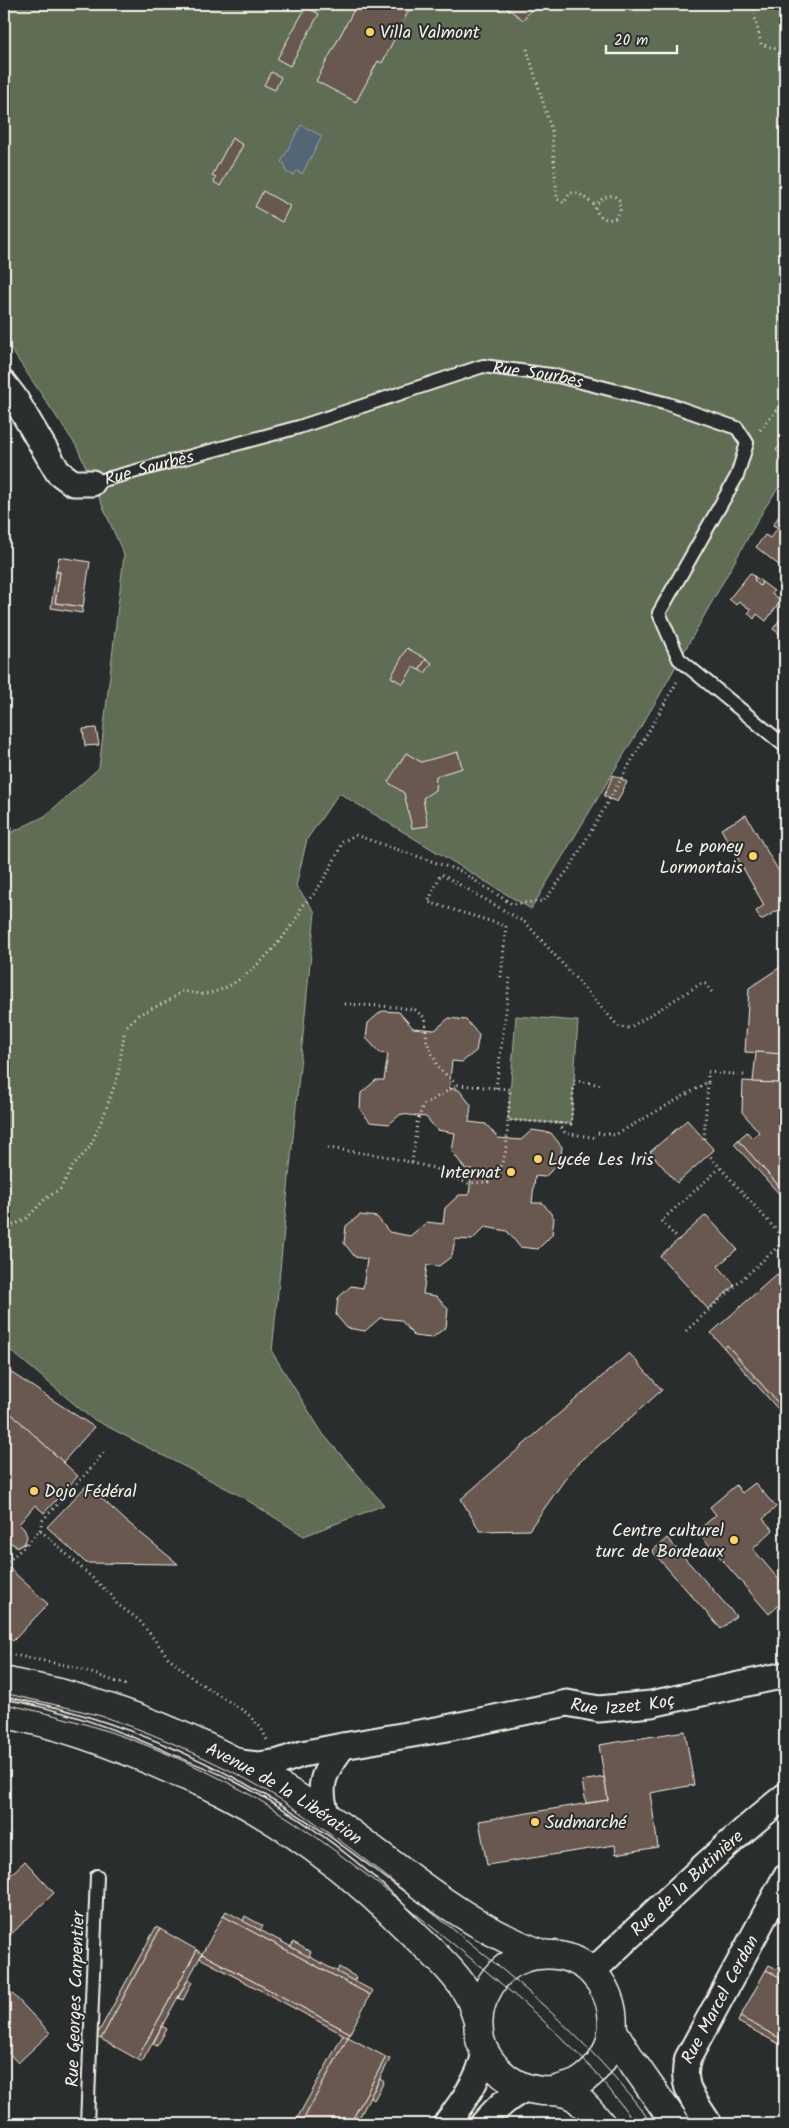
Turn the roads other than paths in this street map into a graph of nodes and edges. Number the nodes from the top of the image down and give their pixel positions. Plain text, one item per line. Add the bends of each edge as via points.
1 (4, 384) edge
2 (92, 483) joint
3 (785, 746) edge
4 (785, 1675) edge
5 (4, 1681) edge
6 (4, 1714) edge
7 (343, 1746) junction
8 (240, 1763) junction
9 (785, 1796) edge
10 (327, 1816) junction
11 (97, 1876) dead end
12 (785, 1878) edge
13 (542, 1954) junction
14 (592, 1972) junction
15 (478, 2020) junction
16 (613, 2031) junction
17 (485, 2054) junction
18 (528, 2088) junction
19 (556, 2090) junction
20 (87, 2124) edge
21 (446, 2124) edge
22 (483, 2124) edge
23 (601, 2124) edge
24 (676, 2124) edge
25 (708, 2124) edge

1 - 2 street, Rue Sourbès via 58,472 73,483
2 - 3 lane, Rue Sourbès via 299,427 483,366 558,376 668,404 738,428 747,443 737,476 659,613 680,659
4 - 7 street, Rue Izzet Koç via 651,1704 599,1709 567,1703
5 - 8 street, Avenue de la Libération via 61,1694 146,1720 196,1740
6 - 15 street, Avenue de la Libération via 94,1738 134,1753 224,1792 268,1818 342,1870 385,1906 460,1984 470,1998
7 - 8 street, Rue Izzet Koç via 279,1762
7 - 10 street via 323,1777 321,1788
8 - 10 street, Avenue de la Libération
9 - 14 street, Rue de la Butinière via 670,1896
10 - 13 street, Avenue de la Libération via 405,1875 468,1917 504,1938
11 - 20 lane, Rue Georges Carpentier
12 - 25 street, Rue Marcel Cerdan via 688,2058 684,2072 686,2084
13 - 14 street via 578,1962
13 - 15 street via 513,1963 494,1979 483,1998
14 - 16 street via 606,1990 613,2010
15 - 17 street
16 - 19 street via 609,2048 594,2071 577,2084
16 - 24 street
17 - 18 street via 511,2081
17 - 21 street via 475,2082
18 - 19 street
18 - 22 street via 501,2103
19 - 23 street via 585,2105

